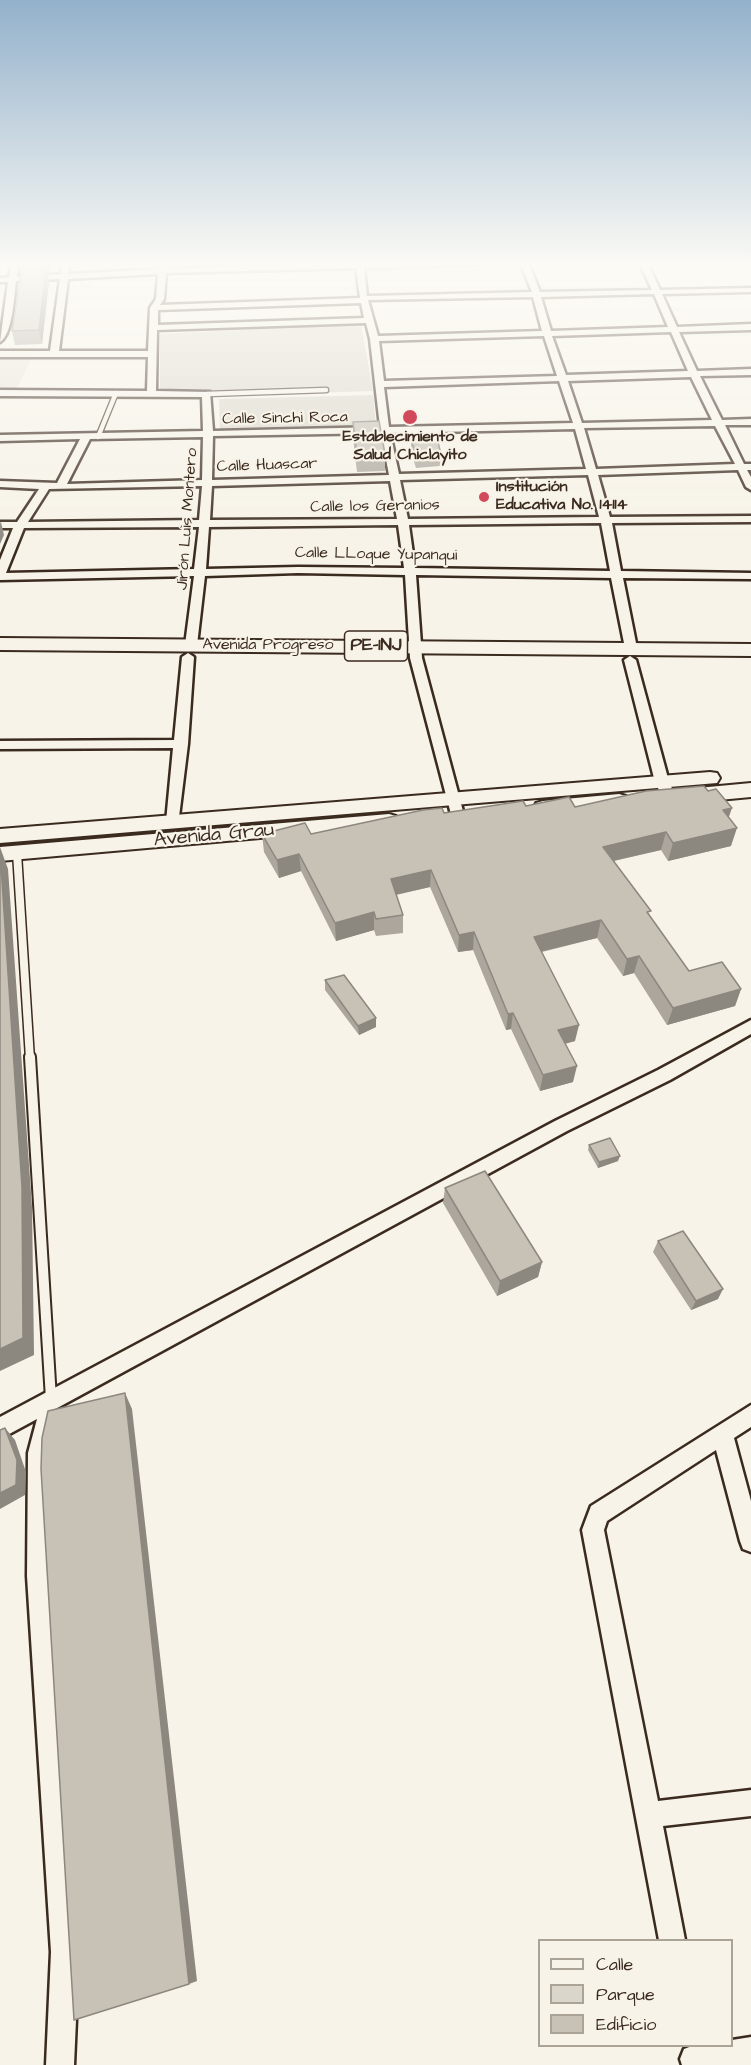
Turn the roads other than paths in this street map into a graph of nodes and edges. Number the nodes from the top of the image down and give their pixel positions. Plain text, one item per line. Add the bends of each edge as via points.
1 (152, 358) edge
2 (376, 358) edge
3 (555, 358) edge
4 (687, 358) edge
5 (751, 372) edge
6 (694, 374) junction
7 (561, 377) junction
8 (379, 384) junction
9 (326, 390) dead end
10 (0, 393) edge
11 (116, 393) junction
12 (151, 394) junction
13 (207, 394) junction
14 (751, 422) edge
15 (719, 424) junction
16 (579, 427) junction
17 (385, 431) junction
18 (209, 435) junction
19 (86, 437) junction
20 (98, 437) junction
21 (0, 438) edge
22 (746, 468) edge
23 (591, 471) junction
24 (394, 476) junction
25 (208, 483) junction
26 (0, 484) edge
27 (46, 486) junction
28 (61, 486) junction
29 (751, 487) edge
30 (751, 519) edge
31 (403, 521) junction
32 (606, 522) junction
33 (0, 525) edge
34 (20, 525) junction
35 (205, 525) junction
36 (410, 571) junction
37 (200, 572) junction
38 (618, 574) junction
39 (0, 575) edge
40 (751, 576) edge
41 (0, 644) edge
42 (751, 650) edge
43 (189, 651) junction
44 (417, 652) junction
45 (630, 654) junction
46 (0, 656) edge
47 (751, 661) edge
48 (181, 744) junction
49 (0, 745) edge
50 (751, 775) edge
51 (666, 790) junction
52 (751, 790) edge
53 (455, 807) junction
54 (173, 822) junction
55 (0, 836) edge
56 (9, 854) edge
57 (751, 1026) edge
58 (51, 1399) junction
59 (751, 1415) edge
60 (0, 1428) edge
61 (722, 1434) junction
62 (751, 1541) edge
63 (751, 1803) edge
64 (648, 1815) junction
65 (672, 1939) edge
66 (751, 2051) edge
67 (694, 2056) edge
68 (60, 2065) edge

1 - 12 street
2 - 8 street
3 - 7 street
4 - 6 street
5 - 6 street
6 - 7 street
6 - 15 street
7 - 8 street
7 - 16 street
8 - 17 street
9 - 13 lane
10 - 11 street
11 - 12 street
11 - 20 lane
12 - 13 street
13 - 18 street, Jirón Luis Montero
14 - 15 street, Calle Sinchi Roca
15 - 16 street, Calle Sinchi Roca
15 - 22 street
16 - 17 street, Calle Sinchi Roca
16 - 23 street
17 - 18 street, Calle Sinchi Roca
17 - 24 street
18 - 20 street, Calle Sinchi Roca
18 - 25 street, Jirón Luis Montero
19 - 20 street, Calle Sinchi Roca
19 - 21 street, Calle Sinchi Roca
19 - 28 street
22 - 23 street, Calle Huascar
22 - 29 street
23 - 24 street, Calle Huascar
23 - 32 street
24 - 25 street, Calle Huascar
24 - 31 street
25 - 28 street, Calle Huascar
25 - 35 street, Jirón Luis Montero
26 - 27 street, Calle Huascar
27 - 28 street, Calle Huascar
27 - 34 street
30 - 32 street, Calle los Geranios
31 - 32 street, Calle los Geranios
31 - 35 street, Calle los Geranios
31 - 36 street
32 - 38 street
33 - 34 street, Calle los Geranios
34 - 35 street, Calle los Geranios
34 - 39 street
35 - 37 street, Jirón Luis Montero
36 - 37 street, Calle LLoque Yupanqui
36 - 38 street, Calle LLoque Yupanqui
36 - 44 street
37 - 39 street, Calle LLoque Yupanqui
37 - 43 street, Jirón Luis Montero
38 - 40 street, Calle LLoque Yupanqui
38 - 45 street
41 - 43 main road, Avenida Progreso / PE-1NJ
42 - 45 main road, Avenida Progreso / PE-1NJ
43 - 44 main road, Avenida Progreso / PE-1NJ
43 - 46 main road, Avenida Progreso / PE-1NJ
43 - 48 street, Jirón Luis Montero
44 - 45 main road, Avenida Progreso / PE-1NJ
44 - 53 street
45 - 47 main road, Avenida Progreso / PE-1NJ
45 - 51 street
48 - 49 street
48 - 54 street, Jirón Luis Montero
50 - 51 street, Avenida Grau
51 - 52 street, Avenida Grau
51 - 53 street, Avenida Grau
53 - 54 street, Avenida Grau
53 - 56 street, Avenida Grau
54 - 55 street, Avenida Grau
56 - 58 lane
57 - 58 street
58 - 60 street
58 - 68 street via 39,1452 38,1576 65,1952
59 - 61 street
61 - 62 street
61 - 64 street via 599,1514 593,1530
63 - 64 street
64 - 65 street
66 - 67 street

